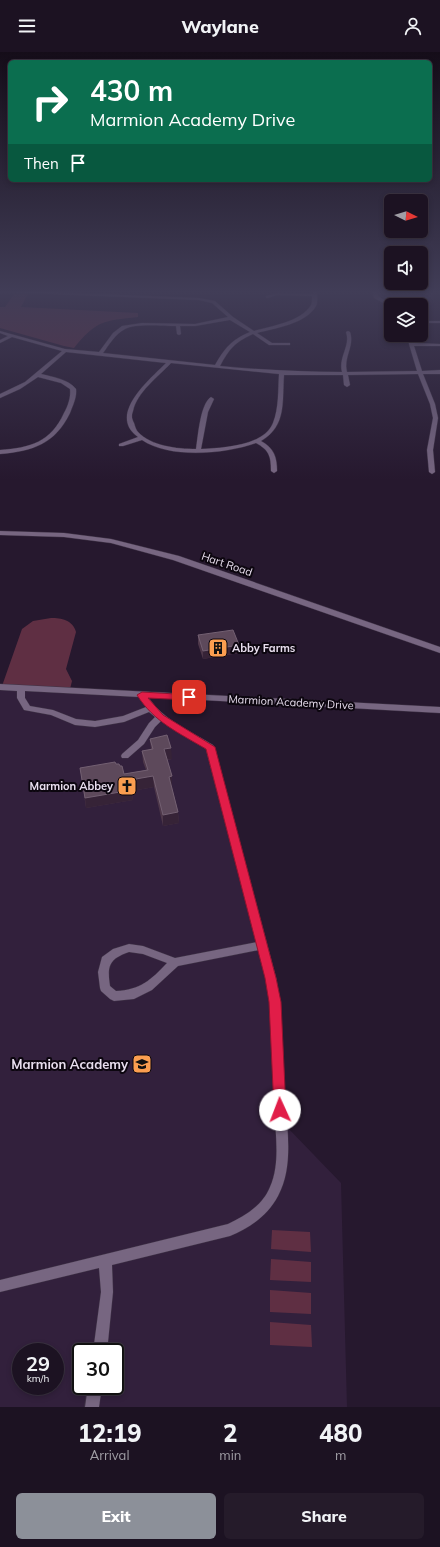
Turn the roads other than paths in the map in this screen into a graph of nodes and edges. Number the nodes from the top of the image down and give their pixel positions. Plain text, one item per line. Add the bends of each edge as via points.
1 (61, 353) edge
2 (93, 353) edge
3 (225, 353) edge
4 (347, 353) edge
5 (414, 353) edge
6 (100, 354) joint
7 (169, 362) junction
8 (217, 367) junction
9 (419, 372) junction
10 (440, 372) edge
11 (346, 373) junction
12 (282, 374) junction
13 (37, 375) junction
14 (347, 385) dead end
15 (0, 396) edge
16 (211, 399) dead end
17 (141, 438) junction
18 (256, 441) junction
19 (121, 445) dead end
20 (0, 452) edge
21 (198, 452) junction
22 (274, 471) dead end
23 (432, 472) dead end
24 (0, 533) edge
25 (440, 650) edge
26 (0, 687) edge
27 (21, 688) junction
28 (142, 695) junction
29 (151, 708) junction
30 (440, 710) edge
31 (160, 717) junction
32 (125, 756) dead end
33 (263, 945) junction
34 (175, 962) junction
35 (105, 1260) junction
36 (0, 1286) edge
37 (101, 1343) edge
38 (94, 1395) edge
39 (92, 1407) edge

1 - 13 street
2 - 6 street
3 - 8 street
4 - 11 street via 343,363
5 - 9 street
6 - 7 street
7 - 8 street
7 - 17 street via 149,382 132,406 129,418 133,429
8 - 12 street
9 - 10 street
9 - 11 street
9 - 23 street via 436,416 435,432 430,446
11 - 12 street
11 - 14 street
12 - 18 street via 278,420 271,431
13 - 15 street
13 - 20 street via 70,386 74,392 72,403 59,428 40,443 27,448
16 - 21 street via 205,412
17 - 19 street
17 - 21 street via 173,449
18 - 21 street via 227,450
18 - 22 street via 266,446 274,456
24 - 25 street, Hart Road via 64,535 103,540 176,558
26 - 27 street, Marmion Academy Drive
27 - 28 street, Marmion Academy Drive
27 - 29 street via 21,698 27,708 52,713 75,722 95,724 124,719
28 - 29 street
28 - 30 street, Marmion Academy Drive
29 - 31 street
31 - 32 street via 141,742
31 - 33 street via 210,747
33 - 34 street
33 - 35 street via 275,1002 282,1154 280,1178 271,1200 246,1223 230,1230
34 - 34 street via 143,991 129,996 114,996 105,988 103,980 106,960 116,952 129,948 143,950
35 - 36 street
35 - 37 street via 107,1292
38 - 39 street

